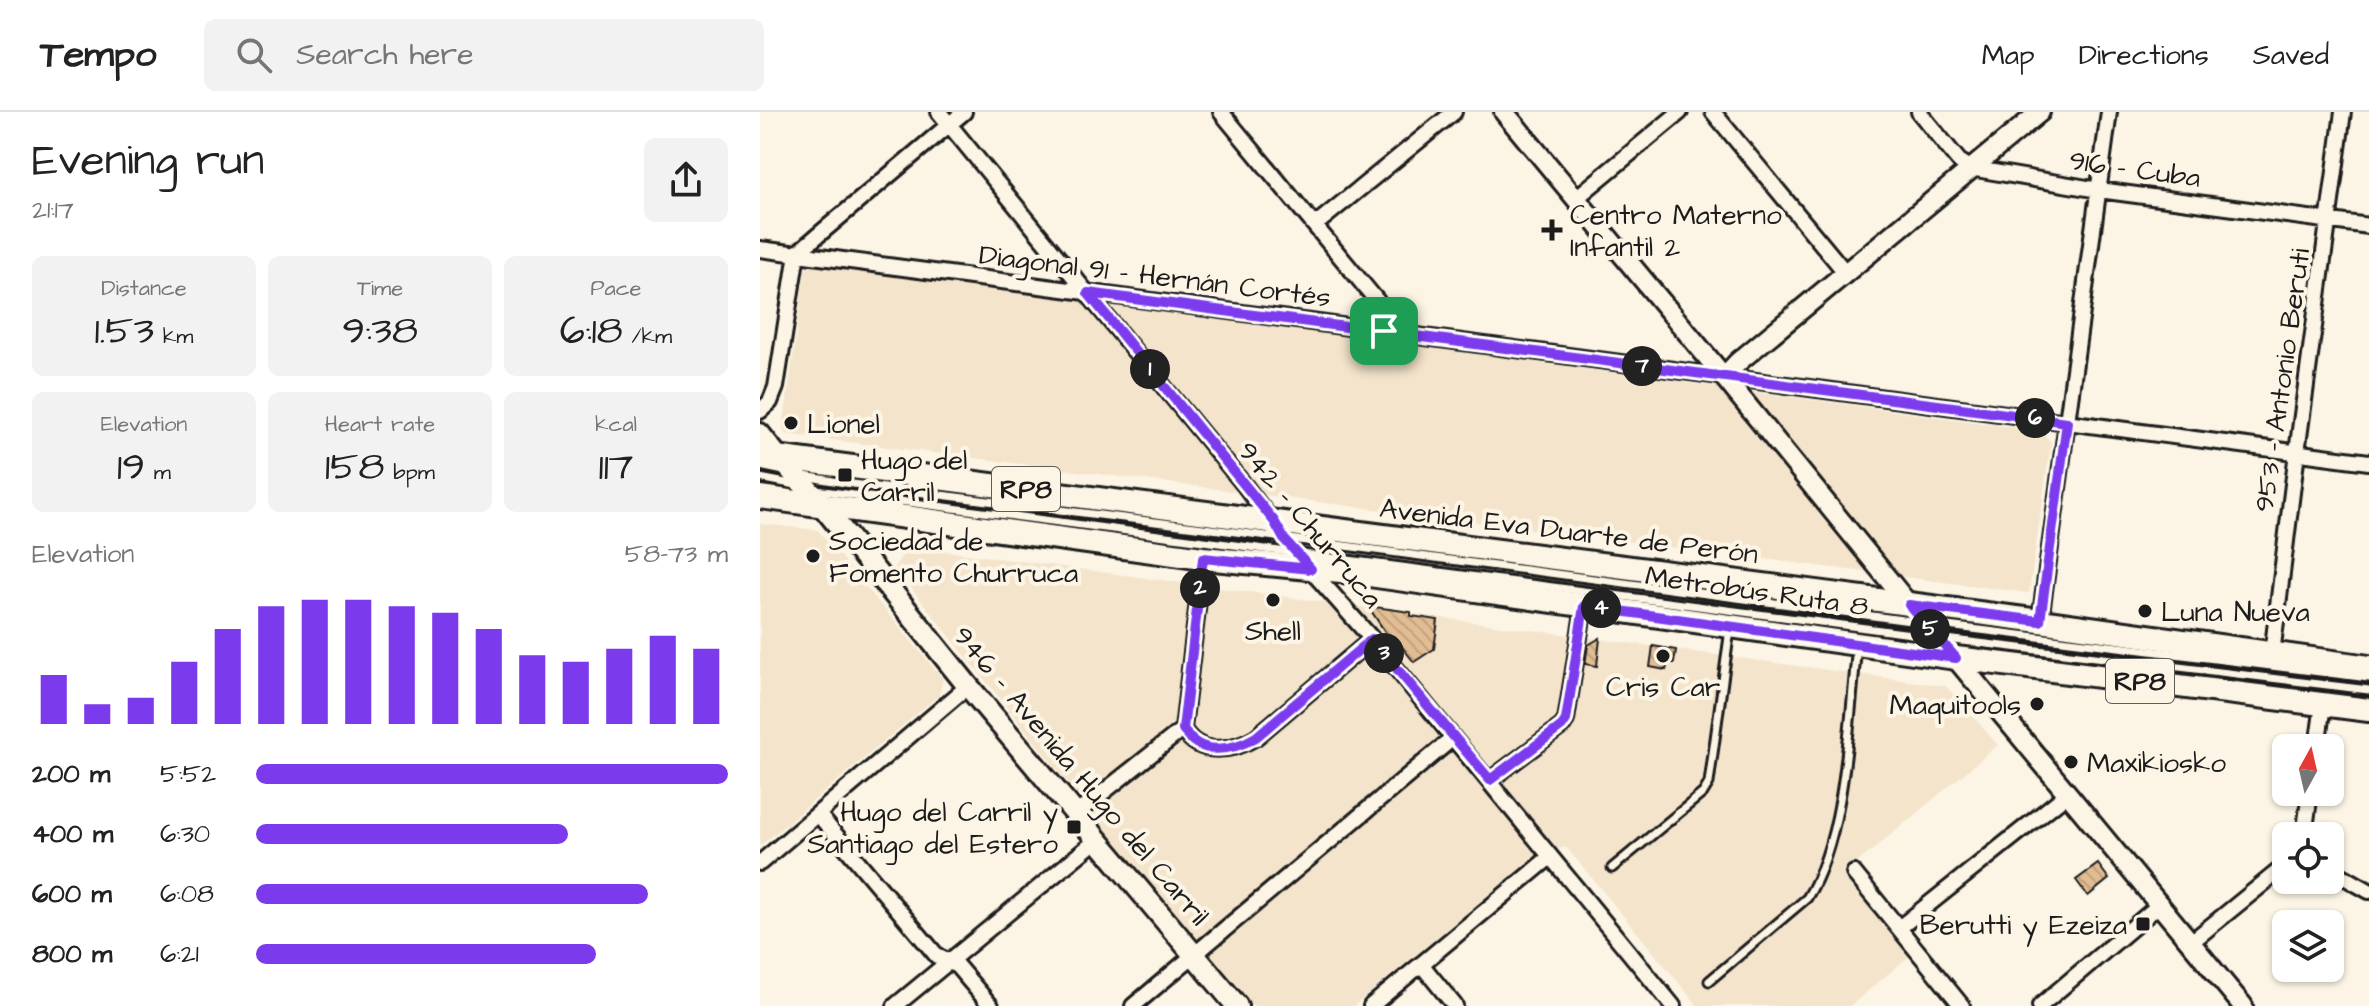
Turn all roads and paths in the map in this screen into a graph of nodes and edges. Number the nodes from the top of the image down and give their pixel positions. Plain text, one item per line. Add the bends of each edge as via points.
1 (939, 112) edge
2 (964, 112) edge
3 (1221, 112) edge
4 (1454, 112) edge
5 (1504, 112) edge
6 (1680, 112) edge
7 (1713, 112) edge
8 (1919, 112) edge
9 (2040, 112) edge
10 (2109, 112) edge
11 (2343, 112) edge
12 (949, 125) junction
13 (1970, 168) junction
14 (2099, 190) junction
15 (1575, 199) junction
16 (2329, 221) junction
17 (1315, 225) junction
18 (2369, 226) edge
19 (760, 249) edge
20 (797, 253) junction
21 (1845, 272) junction
22 (1088, 293) junction
23 (1384, 331) junction
24 (1724, 377) junction
25 (760, 411) edge
26 (2067, 422) junction
27 (760, 433) edge
28 (2297, 452) junction
29 (2369, 462) edge
30 (779, 468) edge
31 (760, 478) edge
32 (760, 497) edge
33 (822, 505) junction
34 (1279, 530) junction
35 (1294, 551) junction
36 (1203, 558) junction
37 (1311, 569) junction
38 (1584, 606) junction
39 (1903, 612) junction
40 (2040, 621) junction
41 (1924, 623) junction
42 (1730, 626) junction
43 (1939, 638) junction
44 (1372, 639) junction
45 (1857, 644) junction
46 (2272, 654) junction
47 (1956, 658) junction
48 (2369, 667) edge
49 (2369, 678) edge
50 (968, 686) junction
51 (2369, 690) edge
52 (2323, 704) junction
53 (2369, 710) edge
54 (1183, 729) junction
55 (2319, 734) edge
56 (1453, 738) junction
57 (1490, 780) junction
58 (2067, 794) junction
59 (1077, 813) junction
60 (818, 814) junction
61 (1098, 839) junction
62 (1550, 857) junction
63 (760, 863) edge
64 (1612, 868) dead end
65 (1854, 873) dead end
66 (2272, 876) edge
67 (2344, 877) edge
68 (2369, 891) edge
69 (2159, 905) junction
70 (1899, 928) junction
71 (2190, 943) junction
72 (1195, 954) junction
73 (948, 961) junction
74 (1421, 964) junction
75 (1709, 981) dead end
76 (895, 1006) edge
77 (991, 1006) edge
78 (1133, 1006) edge
79 (1237, 1006) edge
80 (1371, 1006) edge
81 (1455, 1006) edge
82 (1673, 1006) edge
83 (1962, 1006) edge
84 (2040, 1006) edge
85 (2243, 1006) edge

1 - 12 street, 942 - Churruca
2 - 12 street
3 - 17 street
4 - 17 street
5 - 15 street
6 - 15 street
7 - 21 street
8 - 13 street
9 - 13 street
10 - 14 street
11 - 16 street, 953 - Antonio Beruti
12 - 20 street
12 - 22 street, 942 - Churruca
13 - 14 street, 916 - Cuba
13 - 21 street
14 - 16 street, 916 - Cuba
14 - 26 street
15 - 24 street
16 - 18 street, 916 - Cuba
16 - 28 street, 953 - Antonio Beruti
17 - 23 street via 1382,307
19 - 20 street, Diagonal 91 - Hernán Cortés
20 - 22 street, Diagonal 91 - Hernán Cortés
20 - 25 street via 776,387
21 - 24 street
22 - 23 street, Diagonal 91 - Hernán Cortés
22 - 34 street, 942 - Churruca
23 - 24 street, Diagonal 91 - Hernán Cortés
24 - 26 street, Diagonal 91 - Hernán Cortés
24 - 39 street
26 - 28 street, Diagonal 91 - Hernán Cortés
26 - 40 street
27 - 30 street, 946 - Avenida Hugo del Carril
28 - 29 street, Diagonal 91 - Hernán Cortés
28 - 46 street, 953 - Antonio Beruti
30 - 31 lane, Metrobús Ruta 8
30 - 33 main road, 946 - Avenida Hugo del Carril
30 - 34 main road, Avenida Eva Duarte de Perón / RP8
30 - 35 lane, Metrobús Ruta 8 via 846,495
32 - 33 main road, RP8
33 - 36 main road, RP8
33 - 50 main road, 946 - Avenida Hugo del Carril
34 - 35 street, 942 - Churruca
34 - 39 lane, Metrobús Ruta 8
34 - 39 main road, Avenida Eva Duarte de Perón / RP8 via 1658,572
35 - 37 street, 942 - Churruca
35 - 43 lane, Metrobús Ruta 8
36 - 37 main road, RP8
36 - 54 street
37 - 38 main road, RP8
37 - 44 street, 942 - Churruca
38 - 42 main road, RP8
38 - 57 street via 1566,720
39 - 40 main road, Avenida Eva Duarte de Perón / RP8
39 - 41 street
40 - 46 main road, Avenida Eva Duarte de Perón / RP8
41 - 43 street
41 - 49 lane
42 - 45 main road, RP8
42 - 64 lane via 1709,783
43 - 47 street
43 - 51 lane, Metrobús Ruta 8
44 - 54 street via 1246,743 1216,749 1200,746
44 - 56 street, 942 - Churruca
45 - 47 main road, RP8
45 - 75 lane via 1837,811 1813,888
46 - 48 main road, Avenida Eva Duarte de Perón / RP8
47 - 52 main road, RP8
47 - 58 street
50 - 59 main road, 946 - Avenida Hugo del Carril
50 - 60 street
52 - 53 main road, RP8
52 - 55 street
54 - 59 street
56 - 57 street, 942 - Churruca
56 - 72 street
57 - 62 street, 942 - Churruca
58 - 69 street
58 - 70 street
59 - 61 main road, 946 - Avenida Hugo del Carril
60 - 63 street
60 - 73 street via 937,956
61 - 72 main road, 946 - Avenida Hugo del Carril
61 - 73 street
62 - 74 street
62 - 82 street, 942 - Churruca
65 - 70 street
66 - 71 street
67 - 68 street
69 - 71 street
69 - 84 street
70 - 83 street
71 - 85 street
72 - 78 street
72 - 79 main road, 946 - Avenida Hugo del Carril
73 - 76 street
73 - 77 street
74 - 80 street
74 - 81 street

